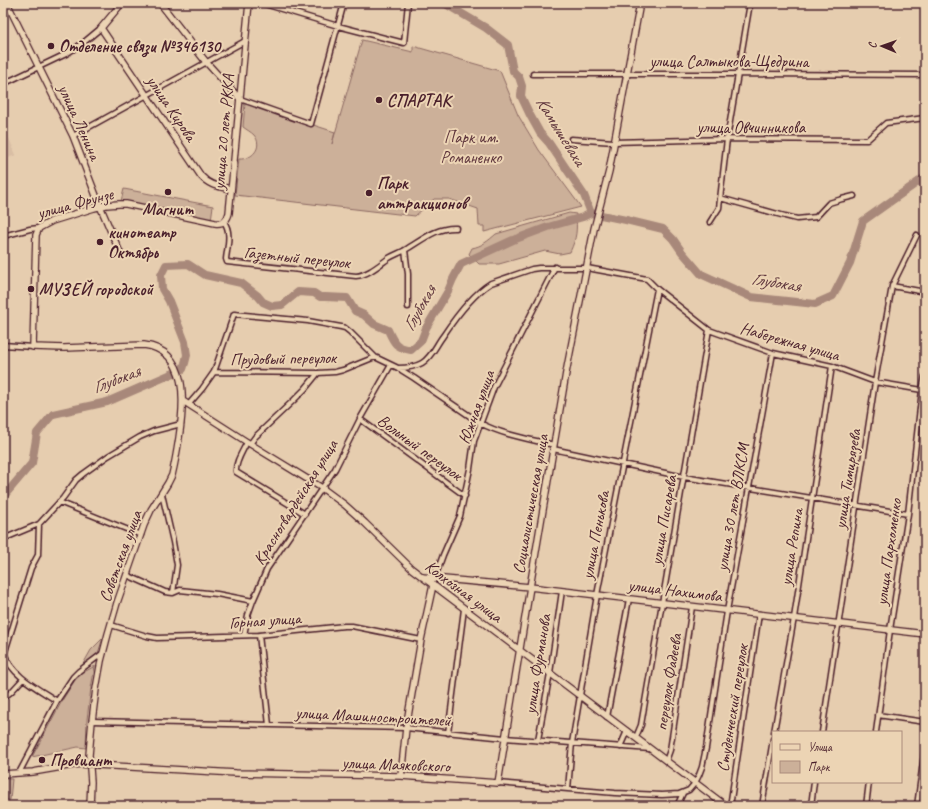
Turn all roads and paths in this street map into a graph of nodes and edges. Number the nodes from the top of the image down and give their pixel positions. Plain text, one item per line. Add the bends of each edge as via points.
1 (7, 3) edge
2 (122, 3) edge
3 (160, 3) edge
4 (249, 3) edge
5 (261, 3) edge
6 (284, 3) edge
7 (344, 3) edge
8 (408, 3) edge
9 (640, 3) edge
10 (750, 3) edge
11 (282, 10) junction
12 (338, 26) junction
13 (101, 28) junction
14 (245, 41) junction
15 (206, 62) junction
16 (39, 67) junction
17 (533, 74) dead end
18 (627, 74) junction
19 (739, 74) junction
20 (925, 75) edge
21 (3, 84) edge
22 (146, 96) junction
23 (240, 99) junction
24 (925, 118) edge
25 (73, 136) junction
26 (571, 139) dead end
27 (728, 139) junction
28 (614, 142) junction
29 (231, 189) junction
30 (854, 196) dead end
31 (720, 198) junction
32 (100, 206) junction
33 (224, 222) junction
34 (710, 222) dead end
35 (39, 228) junction
36 (456, 228) dead end
37 (918, 235) dead end
38 (3, 236) edge
39 (405, 250) junction
40 (121, 255) dead end
41 (227, 262) joint
42 (555, 267) junction
43 (587, 268) junction
44 (892, 286) junction
45 (657, 289) junction
46 (925, 292) edge
47 (408, 307) dead end
48 (709, 330) junction
49 (3, 345) edge
50 (34, 347) junction
51 (774, 353) junction
52 (375, 357) junction
53 (391, 365) junction
54 (832, 366) junction
55 (398, 368) junction
56 (214, 372) junction
57 (318, 373) junction
58 (925, 376) edge
59 (875, 382) junction
60 (922, 390) junction
61 (183, 401) junction
62 (188, 404) junction
63 (360, 419) junction
64 (480, 423) junction
65 (181, 424) junction
66 (249, 443) junction
67 (553, 447) junction
68 (623, 464) junction
69 (684, 477) junction
70 (322, 488) junction
71 (749, 488) junction
72 (162, 494) junction
73 (465, 496) junction
74 (812, 498) junction
75 (59, 502) junction
76 (856, 506) junction
77 (305, 514) junction
78 (908, 514) junction
79 (39, 524) junction
80 (141, 535) junction
81 (3, 539) edge
82 (127, 576) junction
83 (421, 577) junction
84 (434, 578) junction
85 (433, 585) junction
86 (530, 587) junction
87 (562, 591) junction
88 (172, 593) junction
89 (597, 595) junction
90 (629, 599) junction
91 (253, 601) junction
92 (662, 603) junction
93 (692, 606) junction
94 (464, 609) junction
95 (727, 611) junction
96 (759, 614) junction
97 (794, 618) junction
98 (838, 624) junction
99 (111, 625) junction
100 (890, 630) junction
101 (925, 634) edge
102 (259, 635) junction
103 (244, 636) junction
104 (421, 640) junction
105 (519, 650) junction
106 (104, 652) junction
107 (4, 653) edge
108 (550, 673) junction
109 (23, 679) junction
110 (580, 696) junction
111 (3, 698) edge
112 (57, 700) junction
113 (878, 715) junction
114 (607, 717) junction
115 (92, 720) junction
116 (925, 722) edge
117 (269, 725) junction
118 (406, 728) junction
119 (627, 731) junction
120 (774, 731) edge
121 (822, 731) edge
122 (876, 731) edge
123 (448, 732) junction
124 (636, 737) junction
125 (505, 738) junction
126 (538, 740) junction
127 (572, 743) junction
128 (772, 745) edge
129 (620, 747) junction
130 (925, 747) edge
131 (652, 749) junction
132 (666, 761) junction
133 (90, 764) junction
134 (19, 773) junction
135 (3, 774) edge
136 (401, 776) junction
137 (498, 783) junction
138 (696, 783) junction
139 (814, 783) edge
140 (869, 783) edge
141 (568, 789) junction
142 (684, 793) junction
143 (90, 806) edge
144 (678, 806) edge
145 (728, 806) edge
146 (762, 806) edge
147 (810, 806) edge
148 (866, 806) edge
149 (917, 806) edge

1 - 16 street, улица Ленина
2 - 13 street
3 - 15 street
4 - 14 street, улица 20 лет РККА
5 - 11 street
6 - 11 street
7 - 12 street
8 - 12 street via 404,43
9 - 18 street, Социалистическая улица
10 - 19 street
11 - 12 street
12 - 23 street via 311,124
13 - 16 street via 66,54
13 - 22 street, улица Кирова
14 - 15 street
14 - 23 street, улица 20 лет РККА
15 - 22 street
15 - 23 street
16 - 21 street
16 - 25 street, улица Ленина
17 - 18 street, улица Салтыкова-Щедрина
18 - 19 street, улица Салтыкова-Щедрина
18 - 28 street, Социалистическая улица
19 - 20 street, улица Салтыкова-Щедрина
19 - 27 street
22 - 25 street
22 - 29 street, улица Кирова via 205,181 213,186
23 - 29 street, улица 20 лет РККА
24 - 27 street, улица Овчинникова via 886,123 868,140
25 - 32 street, улица Ленина
26 - 28 street, улица Овчинникова
27 - 28 street, улица Овчинникова
27 - 31 street
28 - 43 street, Социалистическая улица
29 - 33 street, улица 20 лет РККА via 229,213
30 - 31 street via 829,204 816,217 797,219
31 - 34 street via 719,208
32 - 33 street, улица Фрунзе via 126,204 219,224
32 - 35 street, улица Фрунзе via 52,221
32 - 40 street, улица Ленина
33 - 41 street, улица 20 лет РККА via 228,233
35 - 38 street, улица Фрунзе
35 - 50 street via 35,248
36 - 39 street, Газетный переулок via 436,232
37 - 44 street, улица Тимирязева
39 - 41 street, Газетный переулок via 360,276
39 - 47 street
42 - 43 street, Набережная улица
42 - 55 street, Набережная улица via 532,269 491,283 467,305 428,358 416,366
42 - 64 street, Южная улица via 494,387
43 - 45 street, Набережная улица via 647,278
43 - 67 street, Социалистическая улица
44 - 46 street
44 - 59 street, улица Тимирязева
45 - 48 street, Набережная улица
45 - 68 street, улица Пенькова
48 - 51 street, Набережная улица
48 - 69 street, улица Писарева
49 - 50 street
50 - 61 street, Советская улица via 144,345 158,348 167,354 175,365
51 - 54 street, Набережная улица
51 - 71 street, улица 30 лет ВЛКСМ
52 - 53 street
52 - 56 street via 341,326 234,314
52 - 57 street, Прудовый переулок via 339,371
53 - 55 street
53 - 63 street, Красногвардейская улица
54 - 59 street, Набережная улица
54 - 74 street, улица Репина
55 - 64 street
56 - 57 street, Прудовый переулок
56 - 62 street
57 - 66 street
58 - 60 street, улица Пархоменко
59 - 60 street, Набережная улица
59 - 76 street, улица Тимирязева
60 - 78 street, улица Пархоменко
61 - 62 street, Колхозная улица
61 - 65 street, Советская улица
62 - 66 street, Колхозная улица
63 - 70 street, Красногвардейская улица via 335,469
63 - 73 street, Вольный переулок
64 - 67 street via 506,434
64 - 73 street, Южная улица via 474,441
65 - 72 street, Советская улица via 172,475
65 - 75 street via 140,437 108,456 76,480
66 - 70 street, Колхозная улица
66 - 77 street via 238,460 236,472
67 - 68 street
67 - 86 street, Социалистическая улица
68 - 69 street
68 - 89 street, улица Пенькова
69 - 71 street
69 - 92 street, улица Писарева
70 - 77 street, Красногвардейская улица
70 - 83 street, Колхозная улица via 345,505
71 - 74 street
71 - 95 street, улица 30 лет ВЛКСМ
72 - 80 street, Советская улица
72 - 88 street via 177,565
73 - 84 street, Южная улица via 460,516
74 - 76 street
74 - 97 street, улица Репина
75 - 79 street
75 - 80 street
76 - 78 street
76 - 98 street, улица Тимирязева
77 - 91 street, Красногвардейская улица via 266,569
78 - 100 street, улица Пархоменко
79 - 81 street
79 - 107 street via 38,555 31,568
80 - 82 street, Советская улица
82 - 88 street
82 - 99 street, Советская улица
83 - 84 street, улица Нахимова
83 - 85 street, Колхозная улица
84 - 85 street, Южная улица
84 - 86 street, улица Нахимова
85 - 94 street, Колхозная улица
85 - 104 street
86 - 87 street, улица Нахимова
86 - 105 street, Социалистическая улица
87 - 89 street, улица Нахимова
87 - 108 street, улица Фурманова
88 - 91 street via 180,590
89 - 90 street, улица Нахимова
89 - 110 street, улица Пенькова
90 - 92 street, улица Нахимова
90 - 114 street
91 - 103 street, Красногвардейская улица
92 - 93 street, улица Нахимова
92 - 124 street, улица Писарева via 641,725
93 - 95 street, улица Нахимова
93 - 132 street, переулок Фадеева via 670,750
94 - 105 street, Колхозная улица
94 - 123 street
95 - 96 street, улица Нахимова
95 - 138 street, улица 30 лет ВЛКСМ via 706,748
96 - 97 street, улица Нахимова
96 - 145 street, Студенческий переулок via 731,800
97 - 98 street, улица Нахимова
97 - 120 street, улица Репина
98 - 100 street, улица Нахимова
98 - 121 street, улица Тимирязева
99 - 103 street, Горная улица via 158,638
99 - 106 street, Советская улица
100 - 101 street, улица Нахимова
100 - 113 street, улица Пархоменко
102 - 103 street, Горная улица
102 - 104 street, Горная улица via 348,626
102 - 117 street
104 - 118 street
105 - 108 street, Колхозная улица
105 - 125 street, Социалистическая улица
106 - 112 street via 72,678
106 - 115 street, Советская улица
107 - 109 street via 9,664
108 - 110 street, Колхозная улица
108 - 126 street, улица Фурманова
109 - 111 street
109 - 112 street
110 - 114 street, Колхозная улица
110 - 127 street, улица Пенькова
112 - 134 street
113 - 116 street
113 - 122 street, улица Пархоменко
114 - 119 street, Колхозная улица
115 - 117 street, улица Машиностроителей
115 - 133 street, Советская улица
117 - 118 street, улица Машиностроителей
118 - 123 street, улица Машиностроителей
118 - 136 street
119 - 124 street, Колхозная улица
119 - 129 street
123 - 125 street, улица Машиностроителей
124 - 131 street, Колхозная улица
125 - 126 street, улица Машиностроителей
125 - 137 street, Социалистическая улица
126 - 127 street, улица Машиностроителей
127 - 129 street, улица Машиностроителей
127 - 141 street, улица Пенькова
128 - 146 street
129 - 131 street, улица Машиностроителей
130 - 149 street
131 - 132 street, Колхозная улица
132 - 138 street, Колхозная улица
133 - 134 street, улица Маяковского via 74,764
133 - 136 street, улица Маяковского via 236,773
133 - 143 street, Советская улица
134 - 135 street, улица Маяковского
136 - 137 street, улица Маяковского
137 - 141 street, улица Маяковского
138 - 142 street
138 - 145 street, Колхозная улица
139 - 147 street
140 - 148 street
141 - 142 street, улица Маяковского via 662,796
142 - 144 street

